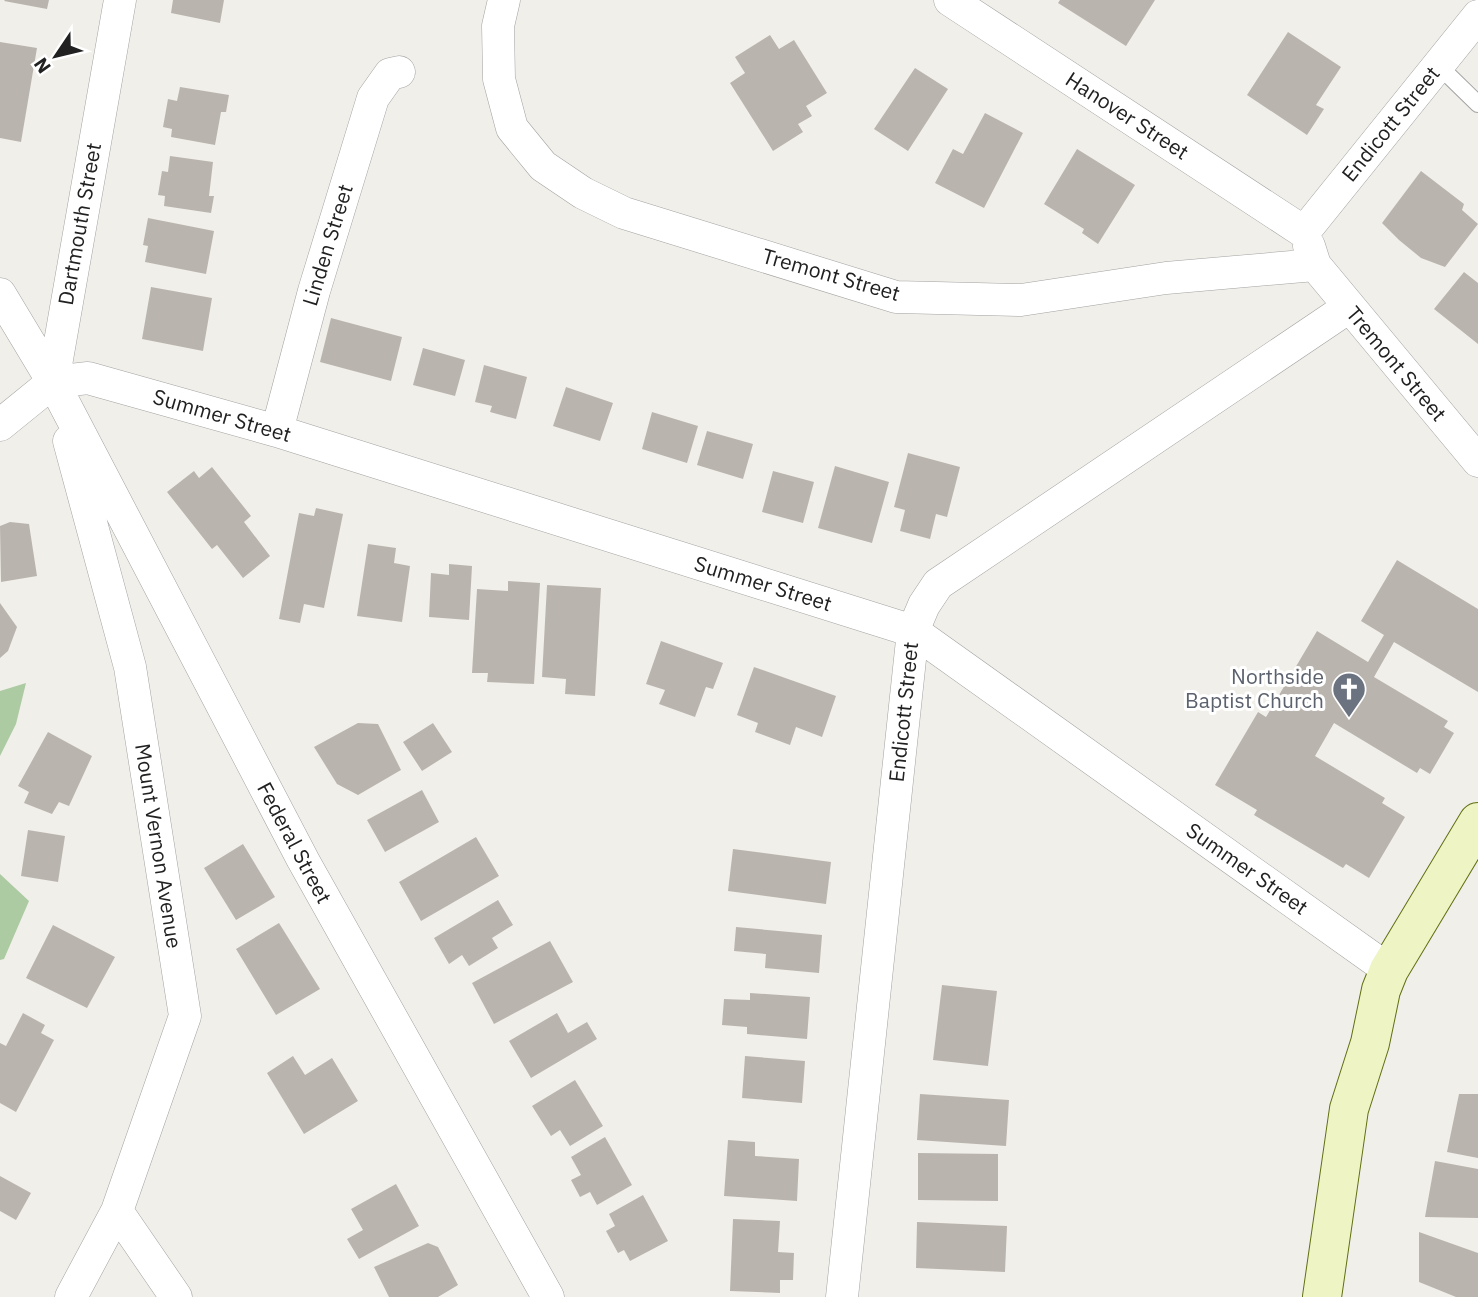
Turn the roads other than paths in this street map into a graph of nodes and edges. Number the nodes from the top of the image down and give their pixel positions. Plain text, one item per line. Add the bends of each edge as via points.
1 (120, 0) edge
2 (504, 0) edge
3 (950, 0) edge
4 (1478, 16) edge
5 (1438, 65) junction
6 (399, 72) dead end
7 (1478, 104) edge
8 (1304, 232) junction
9 (1315, 265) junction
10 (0, 294) edge
11 (1349, 307) junction
12 (53, 382) junction
13 (0, 425) edge
14 (277, 431) junction
15 (1478, 461) edge
16 (913, 631) junction
17 (1478, 822) edge
18 (1389, 970) junction
19 (117, 1211) junction
20 (71, 1297) edge
21 (176, 1297) edge
22 (548, 1297) edge
23 (842, 1297) edge
24 (1322, 1297) edge

1 - 12 street, Dartmouth Street
2 - 9 street, Tremont Street via 498,26 499,79 512,128 544,166 583,193 624,213 895,297 1021,300 1166,278
3 - 8 street, Hanover Street
4 - 5 street, Endicott Street
5 - 7 lane
5 - 8 street, Endicott Street
6 - 14 street, Linden Street via 390,74 373,97 313,291
8 - 9 street, Tremont Street
9 - 11 street, Tremont Street
10 - 12 street
11 - 15 street, Tremont Street
11 - 16 street, Endicott Street via 939,584
12 - 13 street
12 - 14 street, Summer Street via 88,378
12 - 19 street, Mount Vernon Avenue via 130,667 185,1016
12 - 22 street, Federal Street via 303,860
14 - 16 street, Summer Street
16 - 18 street, Summer Street
16 - 23 street, Endicott Street
17 - 18 street
18 - 24 street via 1349,1109
19 - 20 street, Mount Vernon Avenue
19 - 21 street

